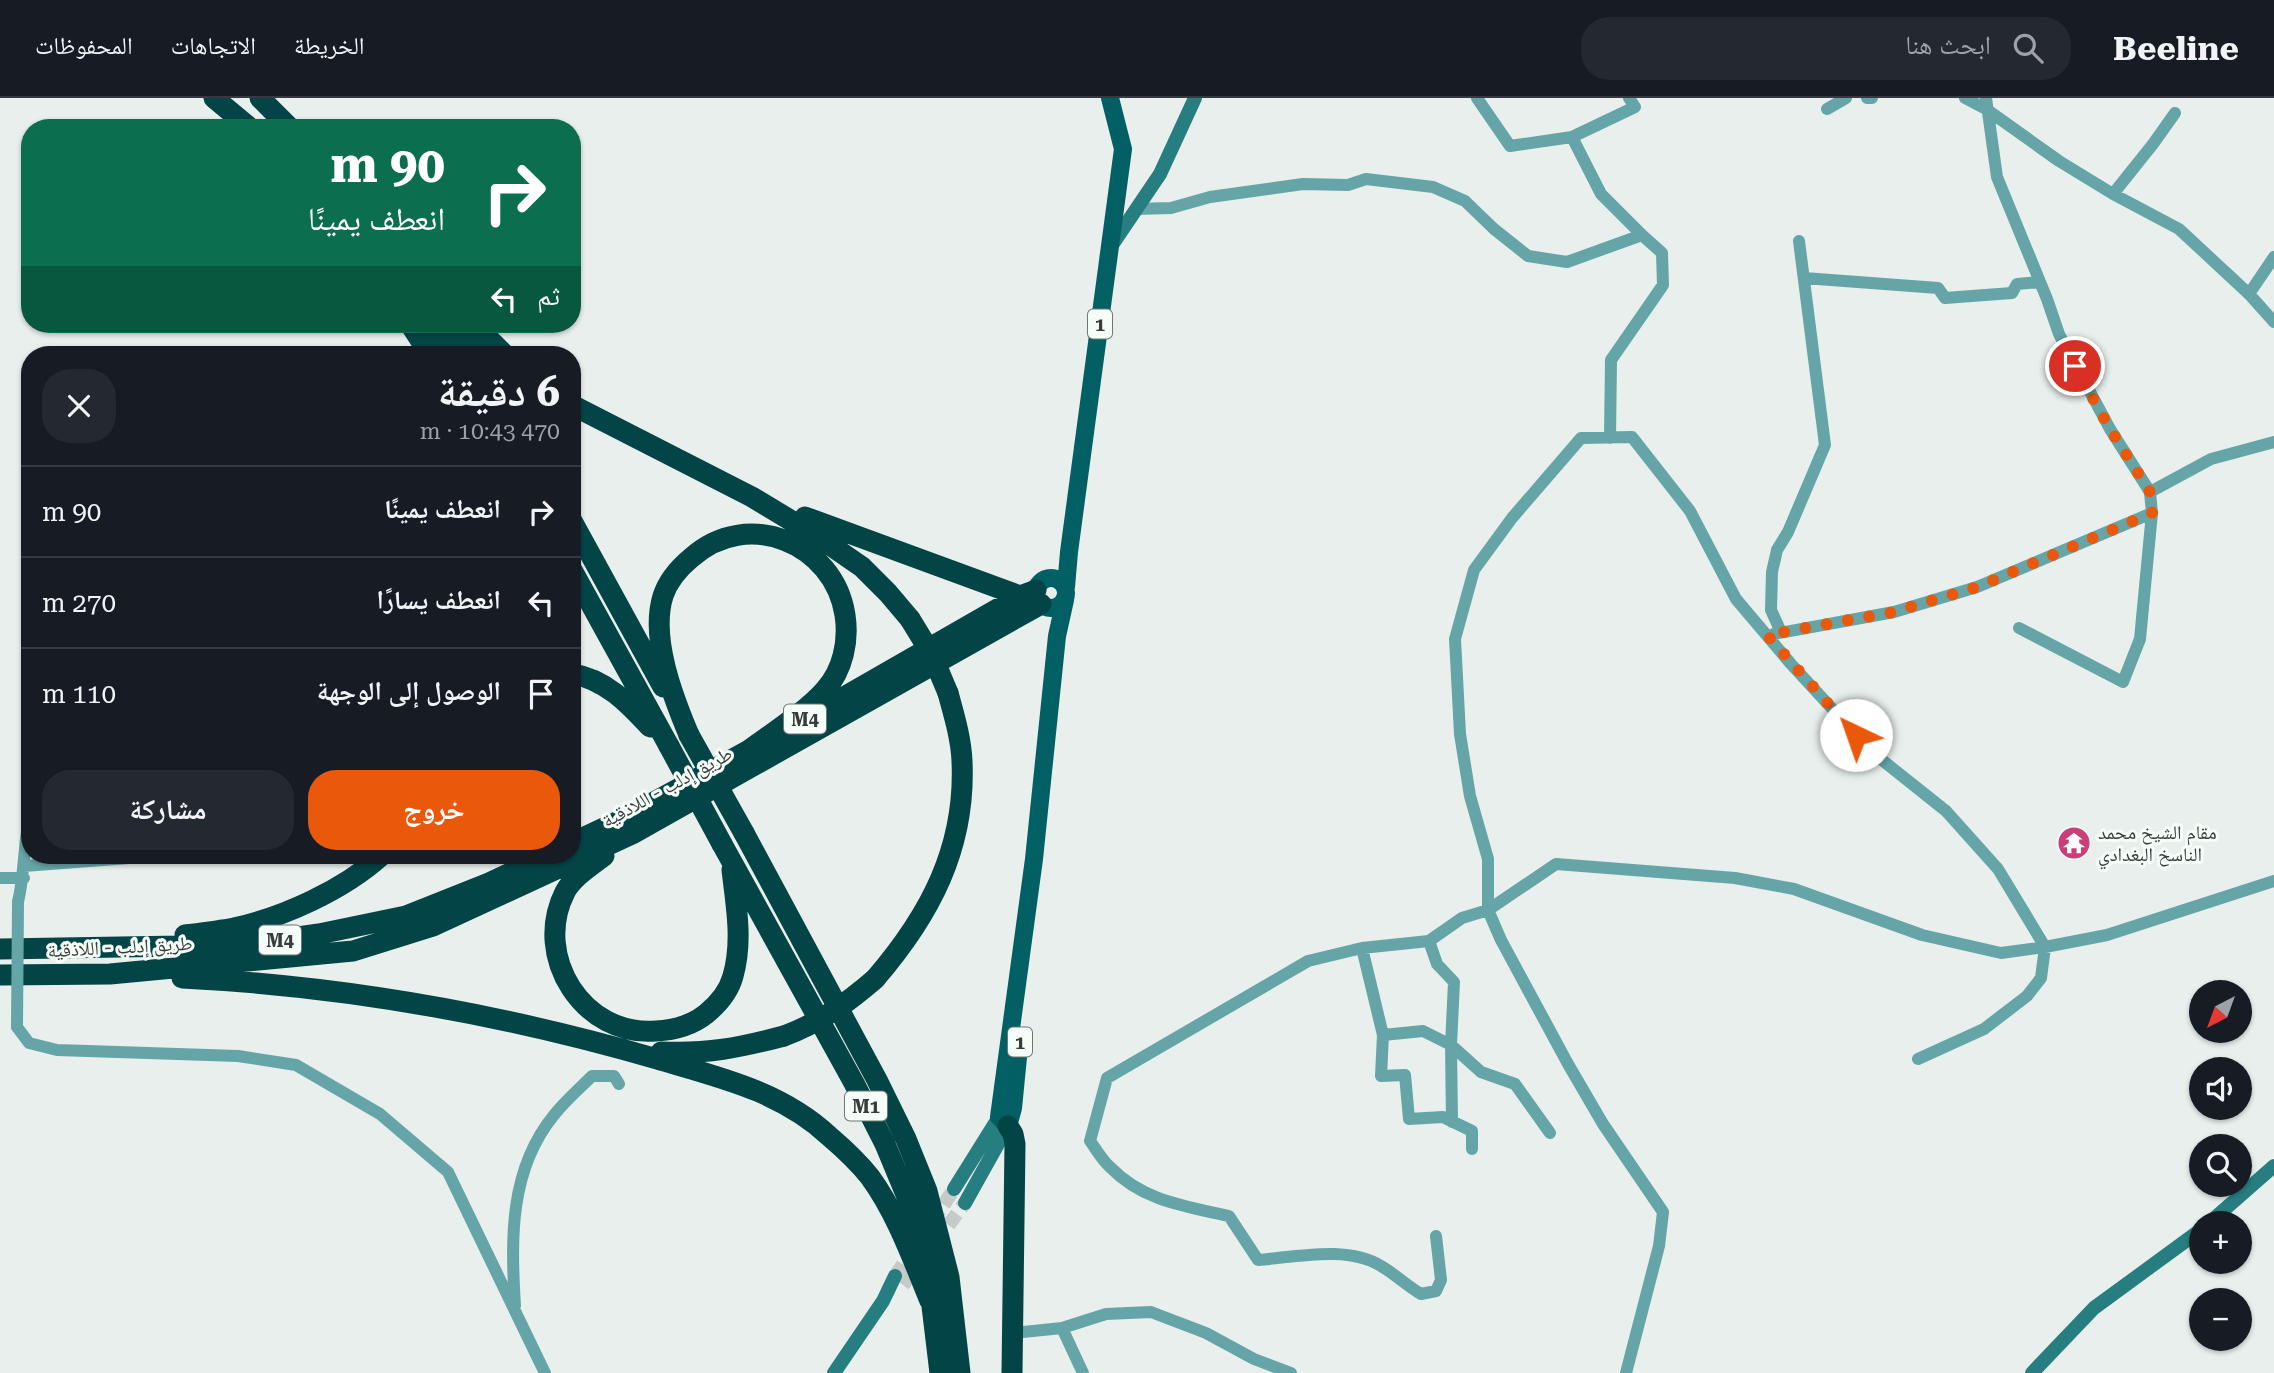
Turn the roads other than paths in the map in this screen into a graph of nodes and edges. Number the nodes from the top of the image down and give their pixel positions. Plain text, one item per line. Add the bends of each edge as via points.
1 (214, 98) edge
2 (260, 98) edge
3 (1110, 98) edge
4 (1195, 98) edge
5 (1477, 98) edge
6 (1629, 98) edge
7 (1846, 98) edge
8 (1965, 98) edge
9 (1986, 103) edge
10 (1827, 109) dead end
11 (2175, 113) dead end
12 (239, 119) edge
13 (281, 119) edge
14 (1572, 137) junction
15 (2113, 194) junction
16 (1136, 209) junction
17 (1642, 235) junction
18 (1799, 240) dead end
19 (1111, 246) junction
20 (2274, 257) edge
21 (1804, 278) junction
22 (2040, 282) junction
23 (2249, 294) junction
24 (2274, 321) edge
25 (483, 333) edge
26 (496, 346) edge
27 (581, 410) edge
28 (1610, 438) junction
29 (2274, 442) edge
30 (2150, 492) junction
31 (752, 497) junction
32 (2152, 513) junction
33 (581, 537) edge
34 (1069, 552) junction
35 (581, 586) edge
36 (1065, 594) junction
37 (1038, 595) junction
38 (2020, 628) dead end
39 (1781, 632) junction
40 (1767, 635) junction
41 (1057, 636) junction
42 (581, 675) edge
43 (690, 735) junction
44 (669, 746) junction
45 (741, 755) junction
46 (628, 827) junction
47 (581, 829) edge
48 (581, 841) edge
49 (581, 851) edge
50 (727, 852) junction
51 (25, 864) edge
52 (90, 864) edge
53 (372, 864) edge
54 (530, 864) edge
55 (555, 864) edge
56 (24, 872) junction
57 (0, 878) edge
58 (2274, 881) edge
59 (1488, 910) junction
60 (1429, 941) junction
61 (2045, 947) junction
62 (104, 948) junction
63 (1362, 948) junction
64 (0, 949) edge
65 (110, 974) junction
66 (0, 975) edge
67 (1383, 1035) junction
68 (586, 1039) junction
69 (1451, 1045) junction
70 (1918, 1059) dead end
71 (619, 1084) dead end
72 (1003, 1121) junction
73 (1452, 1122) junction
74 (1550, 1133) dead end
75 (1472, 1149) dead end
76 (2274, 1166) edge
77 (954, 1189) tunnel mouth
78 (965, 1203) tunnel mouth
79 (2223, 1211) edge
80 (1436, 1236) dead end
81 (2189, 1239) edge
82 (899, 1280) tunnel mouth
83 (930, 1301) junction
84 (515, 1311) junction
85 (1062, 1328) junction
86 (1013, 1333) junction
87 (545, 1373) edge
88 (834, 1373) edge
89 (940, 1373) edge
90 (960, 1373) edge
91 (1012, 1373) edge
92 (1083, 1373) edge
93 (1290, 1373) edge
94 (1626, 1373) edge
95 (2032, 1373) edge

1 - 12 highway
2 - 13 highway
3 - 19 main road, 1 via 1123,149
4 - 16 street via 1160,174
5 - 14 street via 1510,146
6 - 14 street via 1635,107
7 - 10 street
8 - 9 street
9 - 15 street via 2059,161
9 - 22 street via 1997,177
11 - 15 street
14 - 17 street via 1601,194
15 - 23 street via 2179,229
16 - 17 street via 1171,208 1210,197 1303,184 1348,185 1366,179 1433,187 1465,201 1528,256 1567,262
16 - 19 street
17 - 28 street via 1662,253 1663,285 1611,360
18 - 21 street
19 - 34 main road, 1
20 - 23 street
21 - 22 street via 1938,288 1945,298 2012,293 2017,284
21 - 39 street via 1825,445 1777,550 1771,610
22 - 30 street via 2075,366
23 - 24 street
25 - 26 highway
27 - 31 highway
28 - 40 street via 1632,438 1640,448 1690,511 1736,599
28 - 59 street via 1581,438 1512,518 1474,570 1455,639 1460,734 1470,796 1488,859
29 - 30 street via 2211,459
30 - 32 street
31 - 37 highway
31 - 68 highway, bridge via 863,567 910,619 932,655 948,693 962,760 954,842 941,880 903,946 875,979 807,1027 727,1050 691,1054
32 - 38 street via 2140,639 2123,682
32 - 39 street via 1977,587 1894,612
33 - 43 highway, M1
34 - 36 main road, 1
34 - 37 main road
35 - 44 highway, M1
36 - 37 main road via 1057,608
36 - 37 main road via 1056,579
36 - 41 main road, 1
37 - 41 main road, 1
37 - 45 highway, طريق إدلب - اللاذقية / M4
37 - 46 highway, طريق إدلب - اللاذقية / M4
39 - 40 street
40 - 61 street via 1872,752 1945,811 1998,869
41 - 72 main road, 1 via 1022,957 1026,983 1013,1108
42 - 44 highway via 609,688
43 - 45 highway via 664,661 659,627 663,596 678,569 701,549 726,537 754,534 782,539 807,551 828,571 843,599 848,631 842,662 826,690
43 - 90 highway, M1, bridge via 906,1139 923,1181 949,1278
44 - 50 highway, M1, bridge
45 - 46 highway, طريق إدلب - اللاذقية / M4
46 - 47 highway
46 - 48 highway, طريق إدلب - اللاذقية / M4
46 - 49 highway, طريق إدلب - اللاذقية / M4
46 - 50 highway via 565,890 554,937 557,961 567,984 601,1019 622,1028 675,1030 698,1021 717,1005 733,979 738,919
50 - 83 highway, M1 via 885,1143 912,1209
51 - 56 street
52 - 56 street
53 - 62 highway via 290,910 236,927
54 - 62 highway, طريق إدلب - اللاذقية / M4 via 406,916 319,934 241,945
55 - 65 highway, طريق إدلب - اللاذقية / M4 via 433,926 353,951
56 - 57 street
56 - 84 street, bridge via 18,902 17,1027 29,1043 57,1050 238,1056 296,1065 380,1114 448,1172
58 - 61 street via 2107,935
59 - 60 street via 1462,918
59 - 61 street via 1556,864 1735,878 1794,889 1922,935 2001,953
59 - 94 street via 1568,1064 1663,1212 1659,1246
60 - 63 street
60 - 69 street via 1437,964 1454,982
61 - 70 street via 2041,978 2027,996 1984,1029
62 - 64 highway, طريق إدلب - اللاذقية / M4
63 - 67 street
63 - 80 street via 1308,961 1107,1078 1090,1141 1129,1184 1160,1200 1229,1216 1258,1260 1347,1253 1380,1265 1421,1294 1436,1291 1441,1280
65 - 66 highway, طريق إدلب - اللاذقية / M4
65 - 68 highway via 251,982 398,1001
67 - 69 street via 1423,1031
67 - 73 street via 1381,1076 1405,1075 1409,1119 1443,1117
68 - 83 highway via 756,1090 789,1106 828,1135 870,1177 900,1229
69 - 73 street
69 - 74 street via 1481,1072 1515,1084
71 - 84 street via 614,1076 592,1076 554,1115 536,1142 519,1182 512,1249
72 - 77 street
72 - 78 street
72 - 86 highway via 1015,1144
73 - 75 street via 1472,1131
76 - 79 street
81 - 95 street via 2094,1308
82 - 88 street
83 - 89 highway, M1
84 - 87 street
85 - 86 street
85 - 92 street
85 - 93 street via 1106,1314 1151,1312
86 - 91 highway

